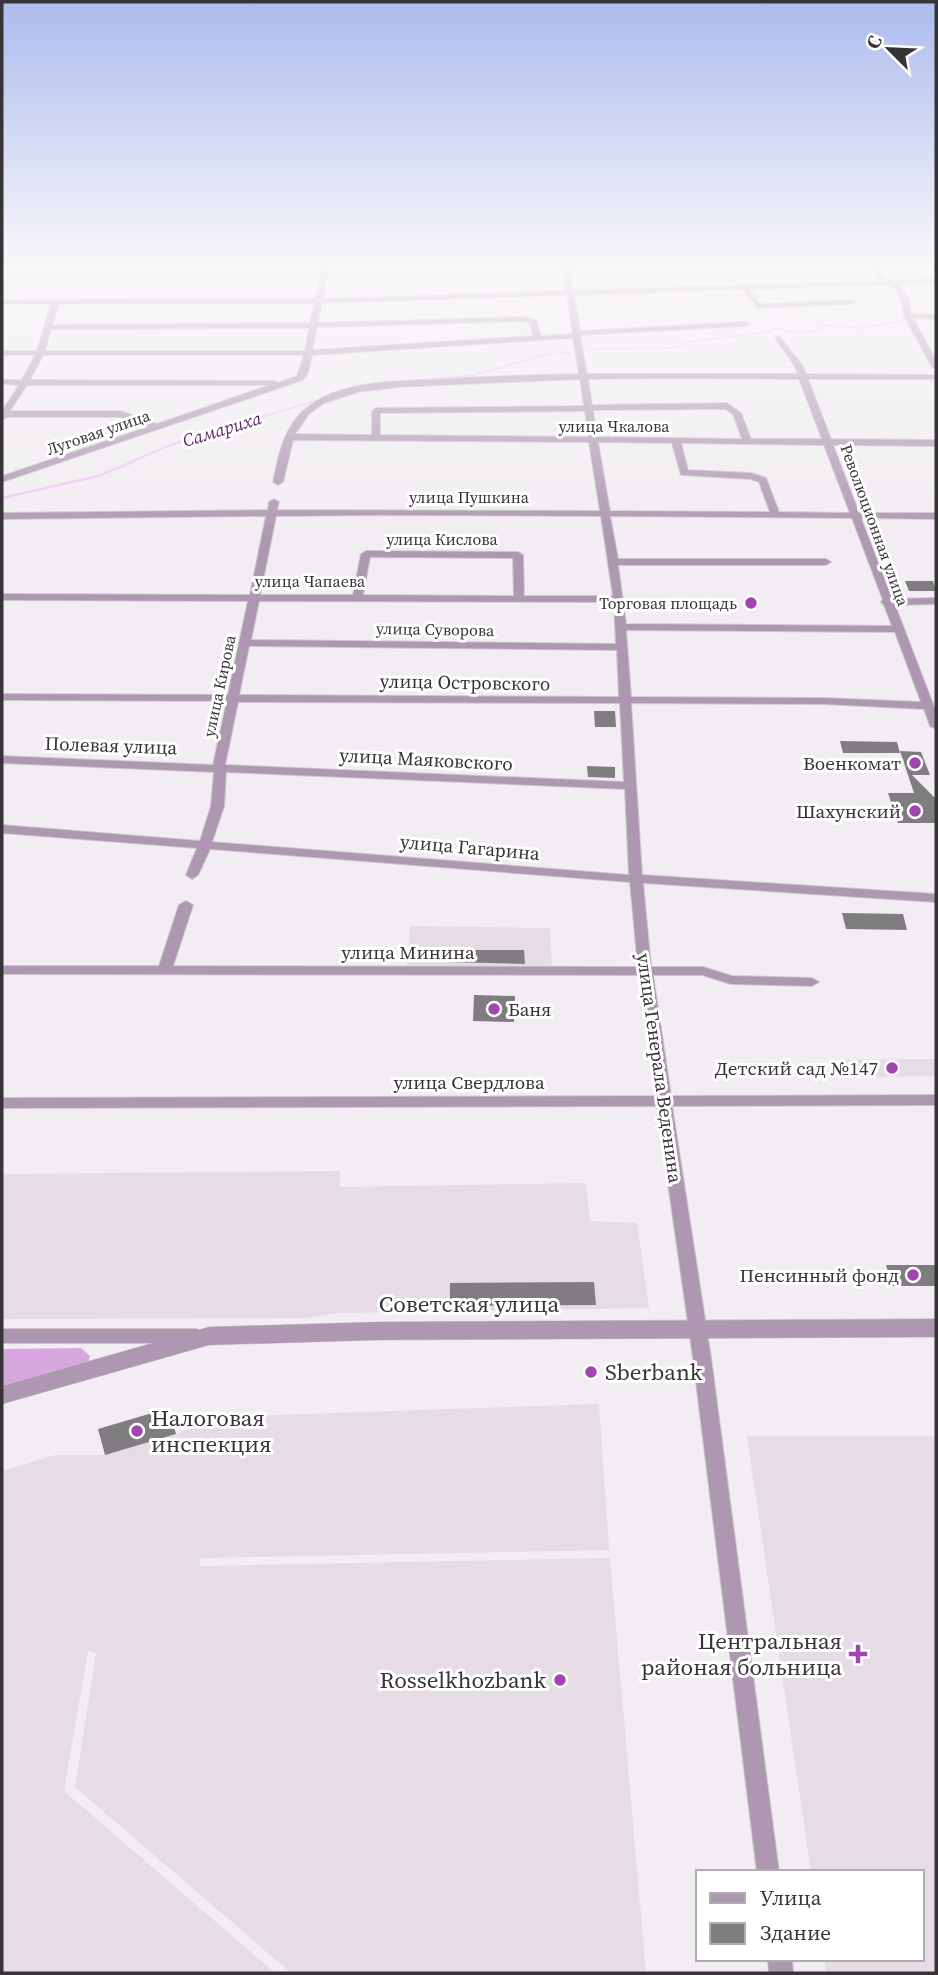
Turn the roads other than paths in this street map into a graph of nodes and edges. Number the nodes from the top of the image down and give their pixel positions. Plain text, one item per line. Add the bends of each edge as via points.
1 (40, 355) edge
2 (306, 355) edge
3 (580, 355) edge
4 (791, 355) edge
5 (585, 376) junction
6 (801, 377) junction
7 (936, 377) edge
8 (2, 382) edge
9 (22, 383) junction
10 (282, 384) junction
11 (589, 407) junction
12 (3, 415) edge
13 (158, 427) junction
14 (293, 438) junction
15 (376, 439) junction
16 (747, 440) junction
17 (594, 441) junction
18 (676, 441) junction
19 (828, 443) junction
20 (936, 443) edge
21 (2, 480) edge
22 (278, 482) dead end
23 (273, 507) junction
24 (605, 513) junction
25 (775, 514) junction
26 (857, 515) junction
27 (2, 516) edge
28 (936, 516) edge
29 (614, 562) junction
30 (825, 562) dead end
31 (358, 596) junction
32 (2, 597) edge
33 (255, 597) junction
34 (519, 598) junction
35 (619, 598) junction
36 (936, 601) edge
37 (886, 602) junction
38 (622, 627) junction
39 (897, 629) junction
40 (247, 643) junction
41 (622, 647) junction
42 (236, 696) junction
43 (2, 697) edge
44 (626, 701) junction
45 (928, 706) junction
46 (936, 726) edge
47 (2, 759) edge
48 (219, 766) junction
49 (631, 786) junction
50 (2, 830) edge
51 (206, 845) junction
52 (192, 875) dead end
53 (636, 879) junction
54 (936, 898) edge
55 (186, 905) dead end
56 (2, 970) edge
57 (165, 970) junction
58 (645, 971) junction
59 (812, 982) dead end
60 (936, 1100) edge
61 (662, 1101) junction
62 (2, 1103) edge
63 (936, 1328) edge
64 (698, 1329) junction
65 (2, 1336) edge
66 (209, 1336) junction
67 (2, 1395) edge
68 (768, 1870) edge

1 - 9 street
2 - 10 street via 300,378
3 - 5 street, улица Генерала Веденина
4 - 6 street, Революционная улица
5 - 6 street
5 - 11 street, улица Генерала Веденина
5 - 14 street via 514,376 357,391 307,411 295,425
6 - 7 street
6 - 19 street, Революционная улица
8 - 9 street
9 - 10 street
9 - 12 street
10 - 13 street, Луговая улица
11 - 15 street via 376,411
11 - 16 street via 731,407
11 - 17 street, улица Генерала Веденина
12 - 13 street via 121,414
13 - 21 street, Луговая улица
14 - 15 street, улица Чкалова
14 - 22 street via 284,446
15 - 17 street, улица Чкалова
16 - 18 street, улица Чкалова
16 - 19 street, улица Чкалова
17 - 18 street, улица Чкалова
17 - 24 street, улица Генерала Веденина
18 - 25 street via 684,473 764,480
19 - 20 street, улица Чкалова
19 - 26 street, Революционная улица
23 - 24 street, улица Пушкина
23 - 27 street, улица Пушкина
23 - 33 street, улица Кирова
24 - 25 street, улица Пушкина
24 - 29 street, улица Генерала Веденина
25 - 26 street, улица Пушкина
26 - 28 street, улица Пушкина
26 - 37 street, Революционная улица
29 - 30 street
29 - 35 street, улица Генерала Веденина
31 - 33 street, улица Чапаева
31 - 34 street, улица Чапаева
31 - 34 street, улица Кислова via 366,554 518,555
32 - 33 street, улица Чапаева
33 - 40 street, улица Кирова
34 - 35 street, улица Чапаева
35 - 38 street, улица Генерала Веденина
36 - 37 street
37 - 39 street, Революционная улица
38 - 39 street
38 - 41 street, улица Генерала Веденина
39 - 45 street, Революционная улица
40 - 41 street, улица Суворова
40 - 42 street, улица Кирова
41 - 44 street, улица Генерала Веденина
42 - 43 street, улица Островского
42 - 44 street, улица Островского
42 - 48 street, улица Кирова
44 - 45 street, улица Островского
44 - 49 street, улица Генерала Веденина
45 - 46 street, Революционная улица
47 - 48 street, Полевая улица
48 - 49 street, улица Маяковского
48 - 51 street, улица Кирова via 222,784
49 - 53 street, улица Генерала Веденина
50 - 51 street, улица Гагарина
51 - 52 street, улица Кирова
51 - 53 street, улица Гагарина
53 - 54 street, улица Гагарина
53 - 58 street, улица Генерала Веденина
55 - 57 street
56 - 57 street, улица Минина
57 - 58 street, улица Минина
58 - 59 street, улица Минина via 703,971 731,980
58 - 61 street, улица Генерала Веденина
60 - 61 street, улица Свердлова
61 - 62 street, улица Свердлова
61 - 64 street, улица Генерала Веденина
63 - 64 street, Советская улица
64 - 66 street, Советская улица
64 - 68 street, улица Генерала Веденина
65 - 66 street, Советская улица
66 - 67 street

